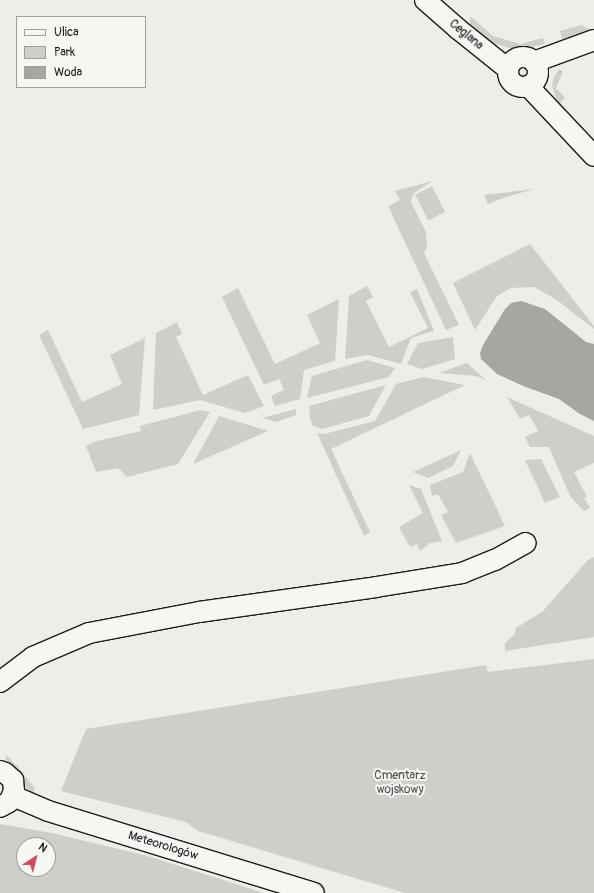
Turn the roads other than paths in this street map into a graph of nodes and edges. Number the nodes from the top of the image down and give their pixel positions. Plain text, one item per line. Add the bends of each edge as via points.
1 (425, 0) edge
2 (594, 40) edge
3 (534, 62) junction
4 (508, 69) junction
5 (528, 86) junction
6 (594, 156) edge
7 (526, 544) dead end
8 (0, 682) edge
9 (0, 770) edge
10 (6, 802) edge
11 (314, 893) edge

1 - 4 street, Ceglana
2 - 3 street
3 - 4 street via 528,58 518,58
3 - 5 street via 538,75 533,84
4 - 5 street via 509,77 514,84 518,87
5 - 6 street
7 - 8 street via 462,573 199,612 103,629 33,657
9 - 10 street, Meteorologów via 12,780 14,791
10 - 11 street, Meteorologów via 48,811

